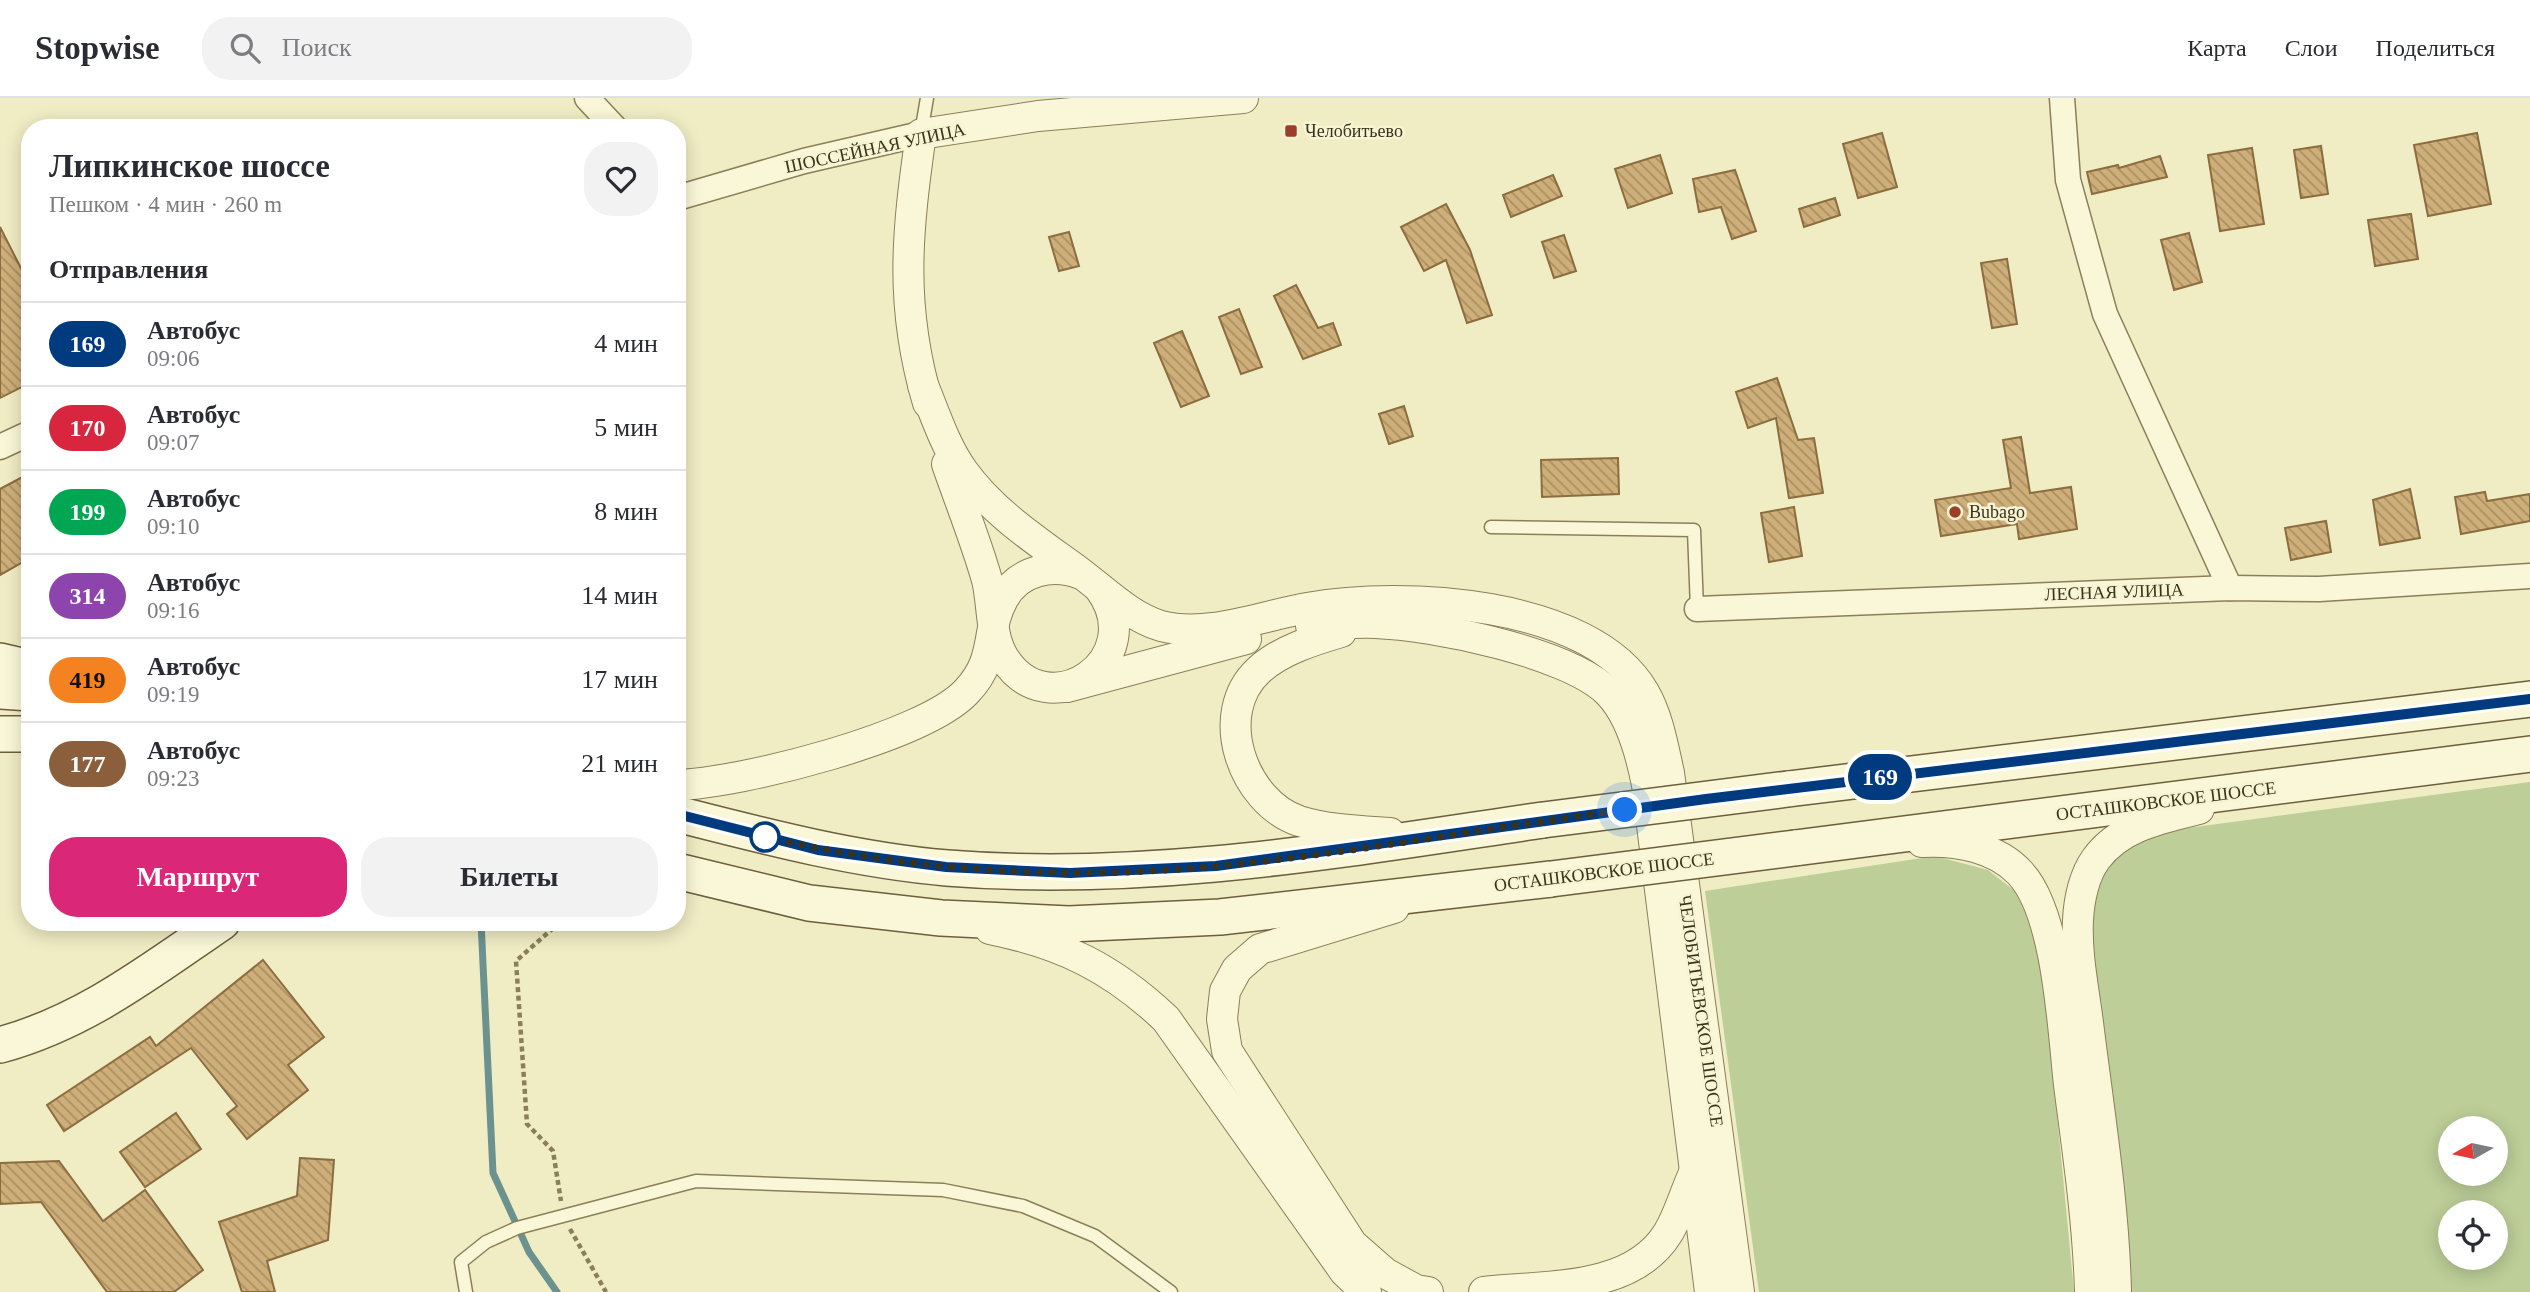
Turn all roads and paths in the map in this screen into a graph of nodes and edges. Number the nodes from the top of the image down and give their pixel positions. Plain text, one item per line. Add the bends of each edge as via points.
1 (587, 98) edge
2 (927, 98) edge
3 (1243, 98) edge
4 (2062, 98) edge
5 (607, 119) edge
6 (921, 134) junction
7 (686, 195) edge
8 (923, 385) junction
9 (21, 437) edge
10 (0, 447) edge
11 (1491, 527) dead end
12 (2530, 576) edge
13 (1091, 580) junction
14 (2230, 588) junction
15 (1697, 609) joint
16 (1435, 630) junction
17 (995, 631) junction
18 (0, 661) edge
19 (21, 666) edge
20 (1067, 687) junction
21 (0, 691) edge
22 (21, 692) edge
23 (2530, 699) edge
24 (0, 734) edge
25 (21, 734) edge
26 (2530, 754) edge
27 (686, 784) edge
28 (2295, 784) junction
29 (686, 816) edge
30 (1467, 831) junction
31 (1795, 848) junction
32 (686, 874) edge
33 (1466, 890) junction
34 (941, 918) junction
35 (209, 931) edge
36 (550, 931) edge
37 (0, 1045) edge
38 (1694, 1172) junction
39 (563, 1216) junction
40 (466, 1292) edge
41 (606, 1292) edge
42 (1171, 1292) edge
43 (1366, 1292) edge
44 (1428, 1292) edge
45 (1484, 1292) edge
46 (1710, 1292) edge
47 (1739, 1292) edge
48 (2090, 1292) edge
49 (2116, 1292) edge

1 - 5 street
2 - 6 lane
3 - 6 street, ШОССЕЙНАЯ УЛИЦА via 1063,113
4 - 14 street via 2068,180 2105,314
6 - 7 street, ШОССЕЙНАЯ УЛИЦА
6 - 8 street, ЧЕЛОБИТЬЕВСКОЕ ШОССЕ via 909,221 907,280 911,331
8 - 13 street, ЧЕЛОБИТЬЕВСКОЕ ШОССЕ via 949,447 975,487 1009,519
8 - 17 street, ЧЕЛОБИТЬЕВСКОЕ ШОССЕ via 986,580
9 - 10 street
11 - 15 lane via 1694,530
12 - 14 street, ЛЕСНАЯ УЛИЦА via 2319,589
13 - 17 street, ЧЕЛОБИТЬЕВСКОЕ ШОССЕ via 1053,568 1027,575 1003,598
13 - 20 street, ЧЕЛОБИТЬЕВСКОЕ ШОССЕ via 1113,615 1111,649 1095,672
13 - 47 street, ЧЕЛОБИТЬЕВСКОЕ ШОССЕ via 1127,609 1160,625 1192,630 1358,601 1465,605 1520,615 1562,629 1596,645 1622,665 1644,692 1658,724 1669,773
14 - 15 street, ЛЕСНАЯ УЛИЦА
16 - 20 street, ЧЕЛОБИТЬЕВСКОЕ ШОССЕ via 1376,623 1296,628
16 - 30 street via 1346,630 1290,651 1258,671 1243,693 1236,722 1240,756 1252,784 1274,807 1299,821 1348,830
16 - 38 street, ЧЕЛОБИТЬЕВСКОЕ ШОССЕ via 1522,651 1589,677 1609,693 1628,722 1647,785
17 - 20 street, ЧЕЛОБИТЬЕВСКОЕ ШОССЕ via 1002,656 1024,679
17 - 27 street via 981,674 966,693 910,727 759,775
18 - 19 main road
21 - 22 main road
23 - 30 main road, bridge
24 - 25 main road
26 - 28 main road, ОСТАШКОВСКОЕ ШОССЕ
28 - 31 main road, ОСТАШКОВСКОЕ ШОССЕ
28 - 49 street via 2148,822 2115,839 2095,860 2082,888 2078,920 2081,965
29 - 30 main road via 818,850 946,867 1070,873 1216,866
31 - 33 main road, ОСТАШКОВСКОЕ ШОССЕ, bridge
31 - 48 street via 1938,841 1969,845 1997,856 2021,874 2035,896 2055,969
32 - 34 main road, ОСТАШКОВСКОЕ ШОССЕ via 808,904
33 - 34 main road, ОСТАШКОВСКОЕ ШОССЕ via 1220,918 1069,924
33 - 44 street via 1259,949 1237,969 1225,991 1222,1019 1227,1051 1352,1244 1385,1273
34 - 43 street via 1058,948 1099,965 1133,988 1166,1019 1345,1272
35 - 37 main road via 92,1010
36 - 39 path via 516,961 527,1124 554,1150
38 - 45 street via 1668,1232 1653,1252 1633,1267 1601,1279
38 - 46 street, ЧЕЛОБИТЬЕВСКОЕ ШОССЕ
39 - 40 lane via 486,1242 461,1262
39 - 41 path
39 - 42 lane via 696,1181 943,1190 1023,1206 1095,1236

